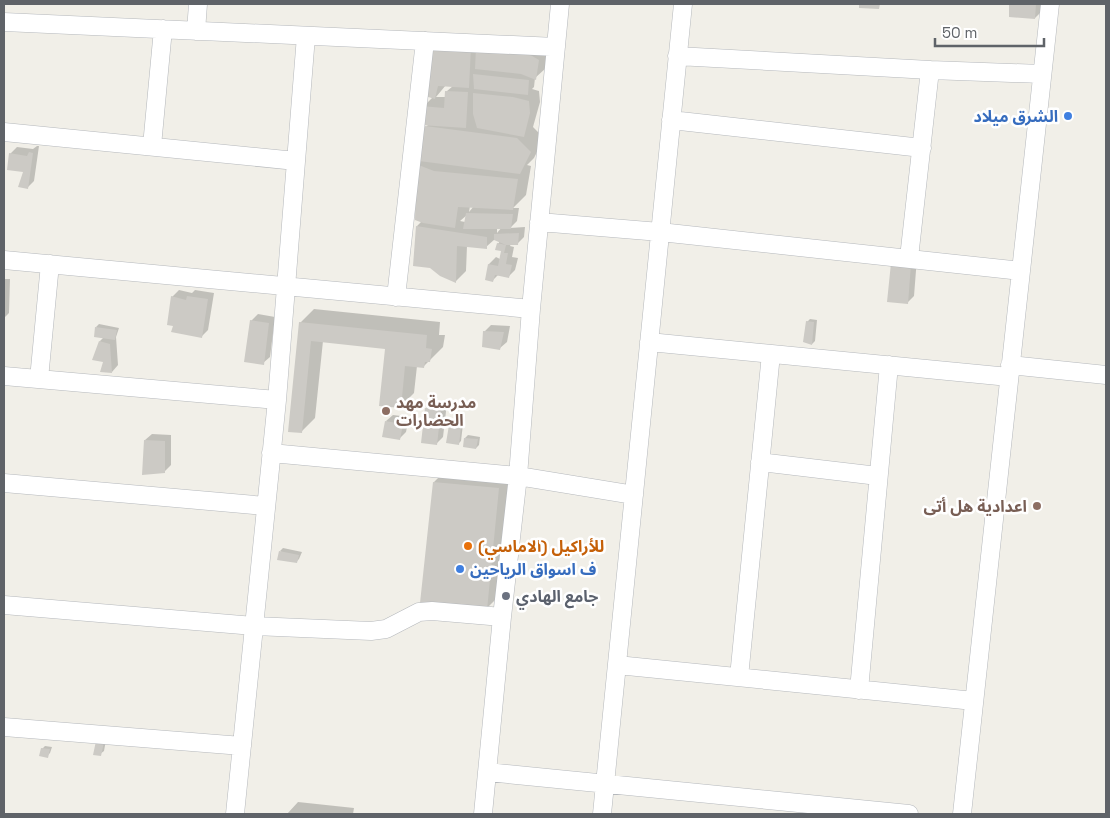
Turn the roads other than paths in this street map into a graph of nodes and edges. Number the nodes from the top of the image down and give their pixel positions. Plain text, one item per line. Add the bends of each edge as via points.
1 (198, 4) edge
2 (560, 4) edge
3 (683, 4) edge
4 (1050, 4) edge
5 (4, 22) edge
6 (163, 30) junction
7 (196, 31) junction
8 (306, 36) junction
9 (425, 41) junction
10 (556, 47) junction
11 (677, 56) junction
12 (930, 70) junction
13 (1042, 74) junction
14 (671, 120) junction
15 (4, 132) edge
16 (152, 146) junction
17 (922, 148) junction
18 (296, 161) junction
19 (539, 222) junction
20 (660, 232) junction
21 (909, 258) junction
22 (4, 260) edge
23 (50, 264) junction
24 (1021, 271) junction
25 (286, 286) junction
26 (396, 297) junction
27 (531, 309) junction
28 (649, 342) junction
29 (771, 354) junction
30 (889, 365) junction
31 (1010, 371) junction
32 (4, 376) edge
33 (1106, 376) edge
34 (39, 379) junction
35 (277, 400) junction
36 (271, 452) junction
37 (760, 462) junction
38 (518, 476) junction
39 (878, 476) junction
40 (4, 483) edge
41 (634, 495) junction
42 (266, 506) junction
43 (4, 605) edge
44 (502, 617) junction
45 (254, 626) junction
46 (617, 665) junction
47 (739, 677) junction
48 (859, 690) junction
49 (974, 701) junction
50 (4, 727) edge
51 (242, 746) junction
52 (487, 772) junction
53 (605, 784) junction
54 (235, 814) edge
55 (483, 814) edge
56 (602, 814) edge
57 (909, 814) edge
58 (962, 814) edge

1 - 7 street
2 - 10 street
3 - 11 street
4 - 13 street
5 - 6 street
6 - 7 street
6 - 16 street
7 - 8 street
8 - 9 street
8 - 18 street
9 - 10 street
9 - 26 street
10 - 19 street
11 - 12 street
11 - 14 street
12 - 13 street
12 - 17 street
13 - 24 street
14 - 17 street
14 - 20 street
15 - 16 street
16 - 18 street
17 - 21 street
18 - 25 street
19 - 20 street
19 - 27 street
20 - 21 street
20 - 28 street
21 - 24 street
22 - 23 street
23 - 25 street
23 - 34 street
24 - 31 street
25 - 26 street
25 - 35 street
26 - 27 street
27 - 38 street
28 - 29 street
28 - 41 street
29 - 30 street
29 - 37 street
30 - 31 street
30 - 39 street
31 - 33 street
31 - 49 street
32 - 34 street
34 - 35 street
35 - 36 street
36 - 38 street
36 - 42 street
37 - 39 street
37 - 47 street
38 - 41 street
38 - 44 street
39 - 48 street
40 - 42 street
41 - 46 street
42 - 45 street
43 - 45 street
44 - 45 street via 419,612 386,629 372,631
44 - 52 street
45 - 51 street
46 - 47 street
46 - 53 street
47 - 48 street
48 - 49 street
49 - 58 street
50 - 51 street
51 - 54 street
52 - 53 street
52 - 55 street
53 - 56 street
53 - 57 street

